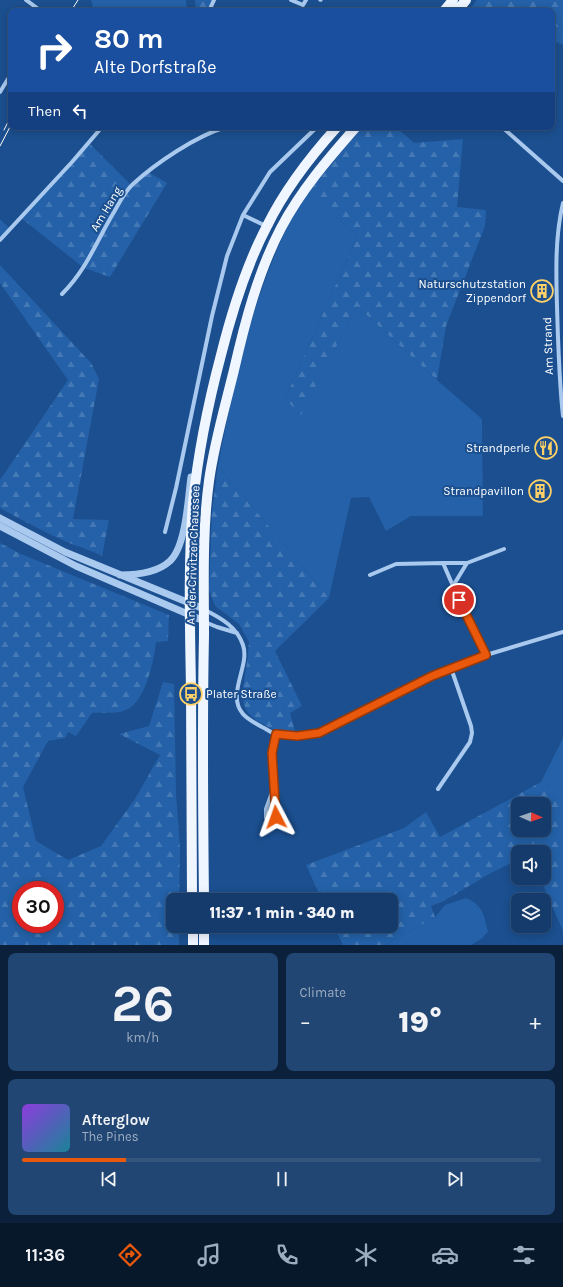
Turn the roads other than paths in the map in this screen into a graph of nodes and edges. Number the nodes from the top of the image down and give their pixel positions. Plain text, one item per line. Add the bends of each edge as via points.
1 (26, 0) edge
2 (291, 0) edge
3 (306, 0) edge
4 (453, 0) edge
5 (37, 8) edge
6 (446, 8) edge
7 (8, 79) edge
8 (0, 92) edge
9 (99, 130) edge
10 (216, 130) edge
11 (315, 130) edge
12 (334, 130) edge
13 (353, 130) edge
14 (505, 130) edge
15 (563, 181) edge
16 (563, 203) edge
17 (243, 215) junction
18 (267, 226) junction
19 (0, 240) edge
20 (62, 294) dead end
21 (212, 388) junction
22 (563, 416) edge
23 (0, 518) edge
24 (0, 526) edge
25 (165, 532) dead end
26 (504, 549) dead end
27 (467, 562) junction
28 (443, 563) junction
29 (120, 575) junction
30 (370, 576) dead end
31 (452, 586) junction
32 (191, 604) junction
33 (204, 610) junction
34 (191, 616) junction
35 (204, 621) junction
36 (563, 632) edge
37 (237, 633) junction
38 (486, 655) junction
39 (451, 668) junction
40 (276, 734) junction
41 (274, 787) junction
42 (438, 789) dead end
43 (192, 893) edge
44 (204, 893) edge
45 (193, 933) edge
46 (204, 933) edge
47 (193, 945) edge
48 (204, 945) edge

1 - 5 street
2 - 3 street via 303,5
4 - 6 main road
7 - 8 street
9 - 19 street
10 - 20 street, Am Hang via 173,154 132,186 114,211 84,268
11 - 17 street, An der Crivitzer Chaussee via 270,172
12 - 18 main road, An der Crivitzer Chaussee via 299,173
13 - 33 main road, An der Crivitzer Chaussee via 318,171 291,210 271,251 252,303 209,480
14 - 15 street
16 - 22 street, Am Strand via 556,285
17 - 18 street
17 - 25 street, An der Crivitzer Chaussee via 227,256
18 - 21 main road, An der Crivitzer Chaussee via 233,312
21 - 29 street via 199,431 179,547 174,556 160,567 141,574
21 - 32 main road, An der Crivitzer Chaussee via 196,476 191,547
23 - 29 street via 65,552
24 - 34 street via 76,566
26 - 27 street
27 - 28 street
27 - 31 street
28 - 30 street via 396,564
28 - 31 street
29 - 32 street
31 - 38 street
32 - 33 street
32 - 34 main road, An der Crivitzer Chaussee
33 - 35 main road, An der Crivitzer Chaussee
33 - 37 street via 224,620
34 - 35 street
34 - 43 main road, An der Crivitzer Chaussee
35 - 37 street
35 - 44 main road, An der Crivitzer Chaussee
36 - 38 street
37 - 40 street via 244,654 237,693 239,709 246,718
38 - 39 street
39 - 40 street via 319,733 297,736
39 - 42 street via 472,736
40 - 41 street via 272,753
41 - 41 street via 276,817 266,818 266,809
45 - 47 main road
46 - 48 main road

